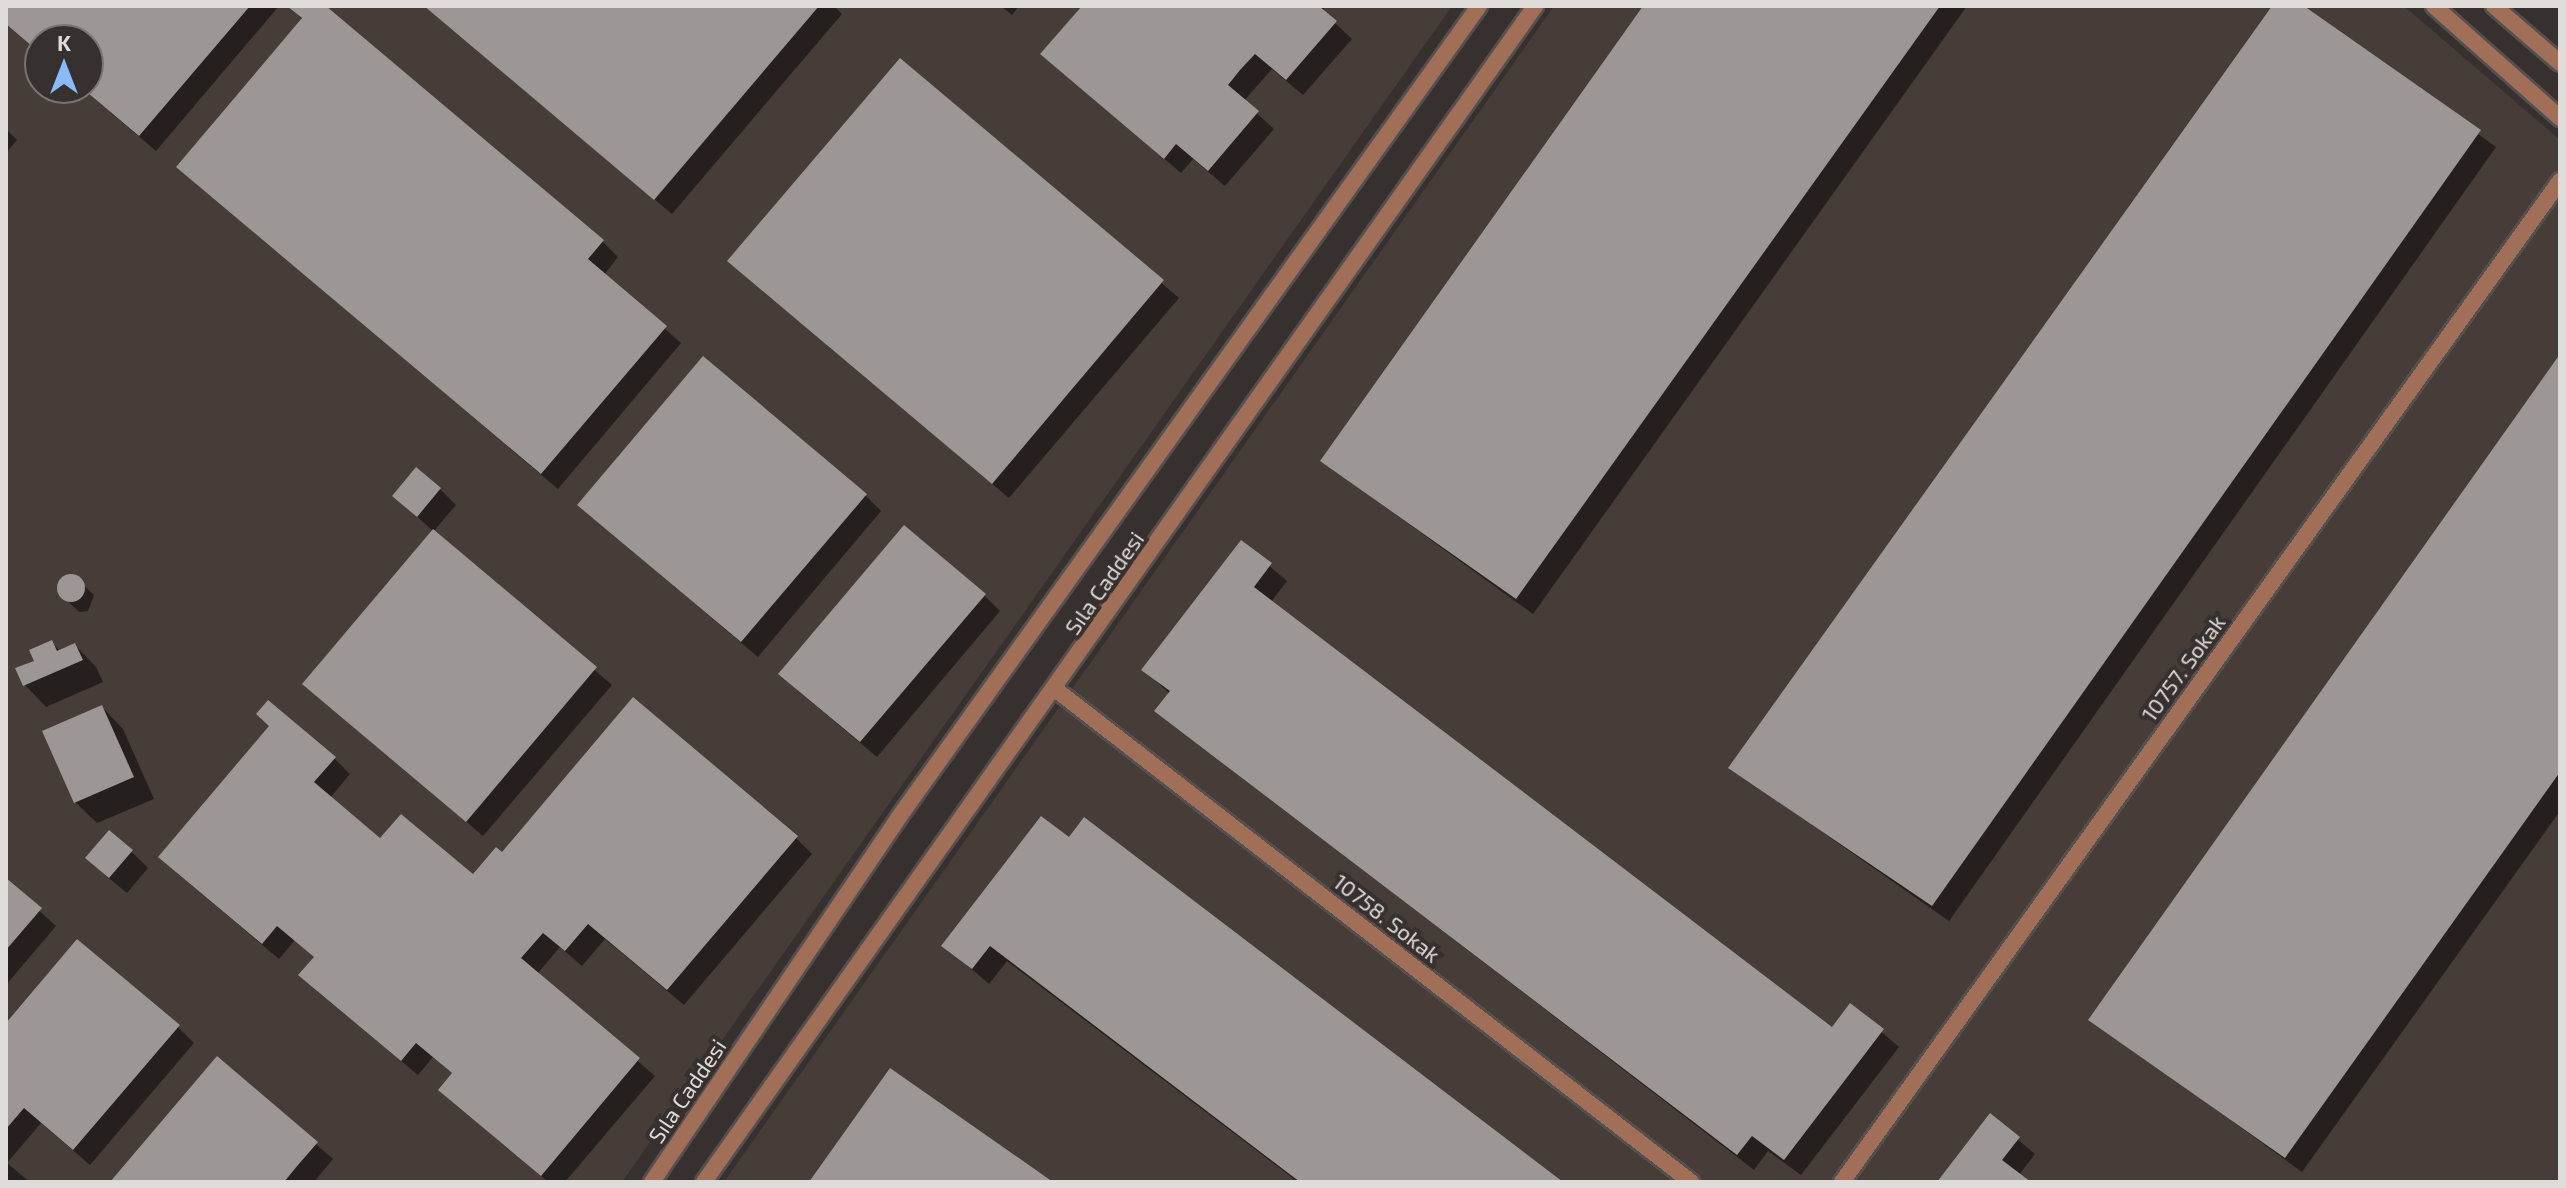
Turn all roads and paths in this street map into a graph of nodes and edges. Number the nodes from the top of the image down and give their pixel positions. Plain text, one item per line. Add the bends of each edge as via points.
1 (1479, 6) edge
2 (1535, 6) edge
3 (2434, 6) edge
4 (2494, 6) edge
5 (2560, 63) edge
6 (2560, 118) edge
7 (2560, 181) edge
8 (1055, 689) junction
9 (652, 1182) edge
10 (704, 1182) edge
11 (1691, 1182) edge
12 (1842, 1182) edge

1 - 9 street, Sıla Caddesi via 899,817
2 - 8 street, Sıla Caddesi
3 - 6 street
4 - 5 street
7 - 12 street, 10757. Sokak
8 - 10 street, Sıla Caddesi
8 - 11 street, 10758. Sokak

